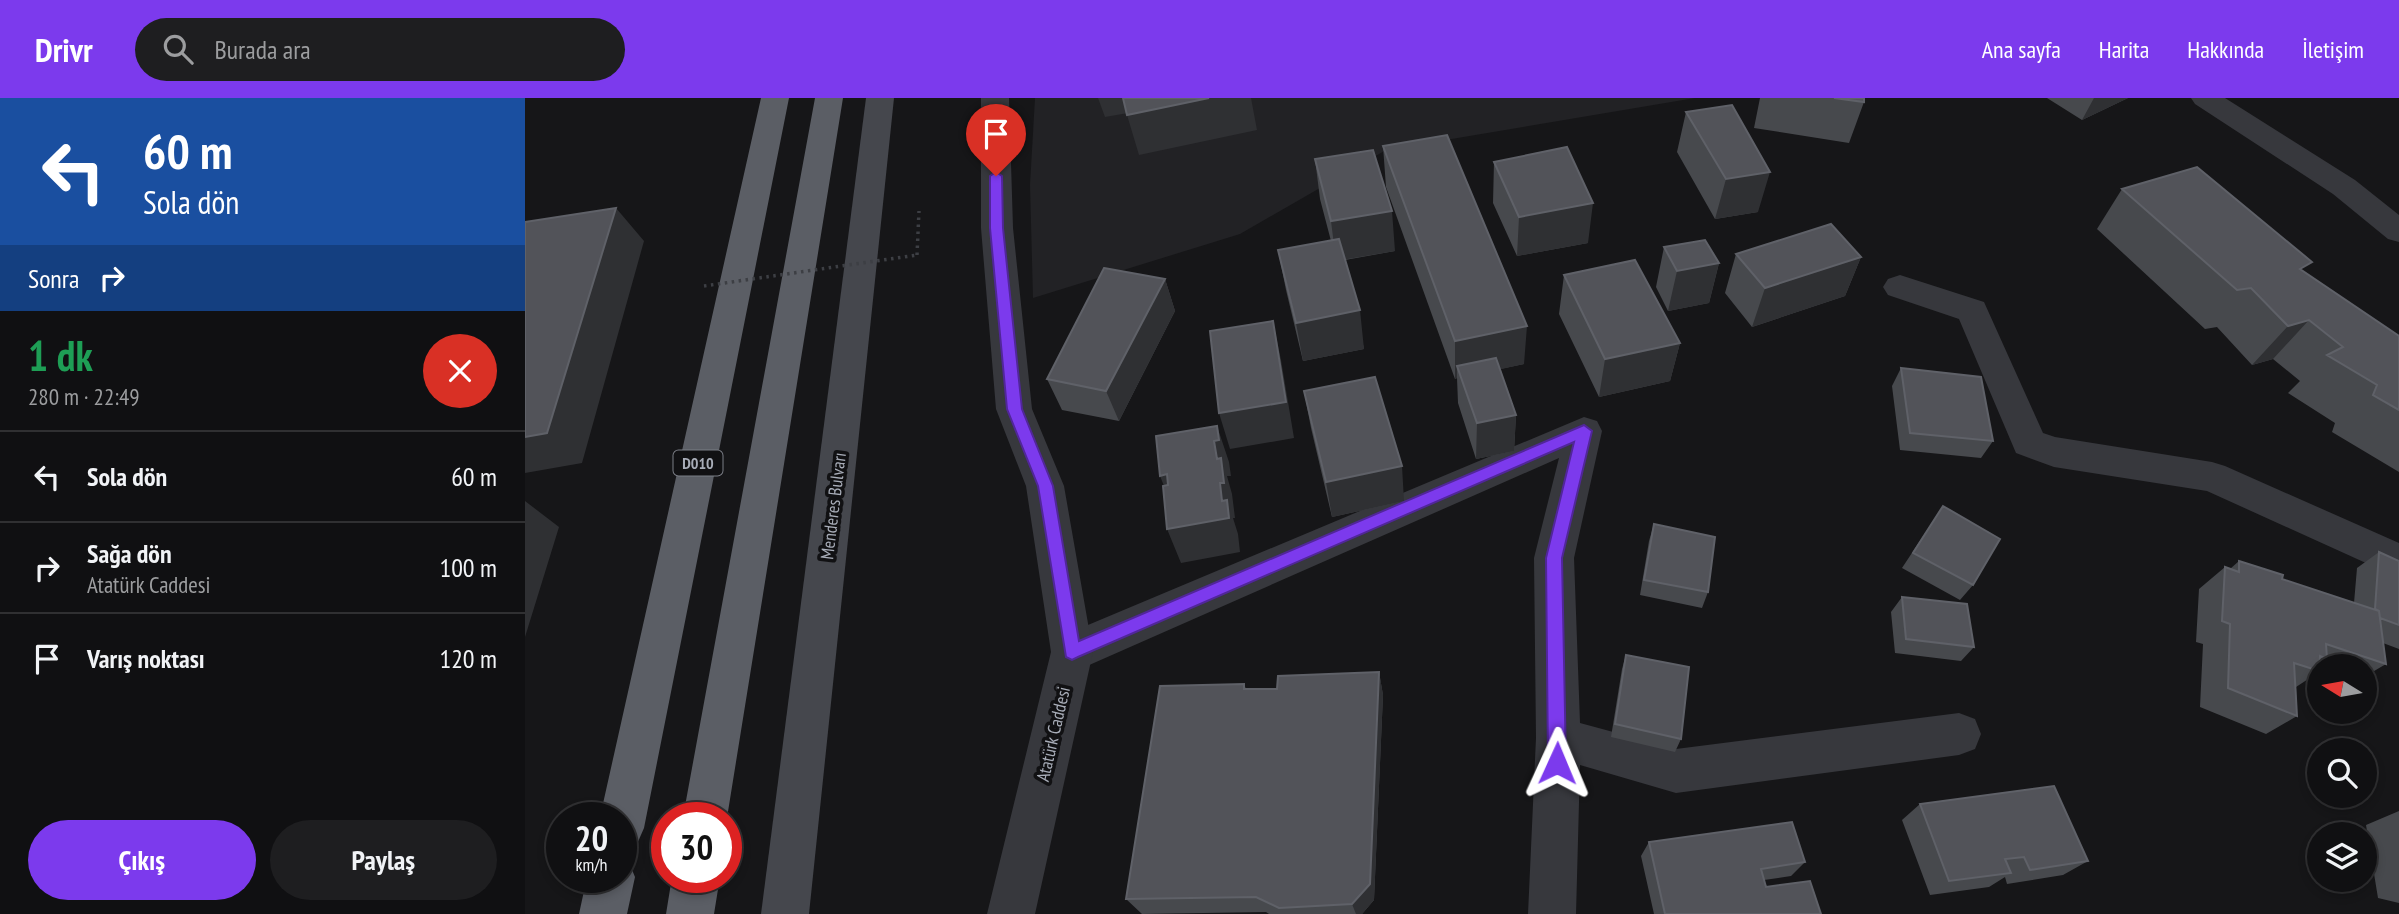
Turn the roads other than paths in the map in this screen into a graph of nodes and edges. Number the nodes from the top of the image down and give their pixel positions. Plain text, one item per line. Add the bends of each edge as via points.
1 (775, 98) edge
2 (829, 98) edge
3 (880, 98) edge
4 (995, 98) edge
5 (2205, 98) edge
6 (2399, 231) edge
7 (1900, 287) dead end
8 (2399, 561) edge
9 (1072, 652) junction
10 (1959, 734) dead end
11 (1558, 738) junction
12 (626, 802) edge
13 (709, 802) edge
14 (608, 893) edge
15 (693, 893) edge
16 (603, 914) edge
17 (690, 914) edge
18 (785, 914) edge
19 (1011, 914) edge
20 (1552, 914) edge

1 - 12 highway, D010
2 - 13 highway
3 - 18 main road, Menderes Bulvarı
4 - 9 street, Atatürk Caddesi via 997,228 1014,409 1045,486
5 - 6 street via 2344,187
7 - 8 street via 1972,311 2029,443 2054,452 2212,477
9 - 11 street via 1584,431 1554,558
9 - 19 street, Atatürk Caddesi
10 - 11 street via 1676,771
11 - 20 street
14 - 16 highway
15 - 17 highway

